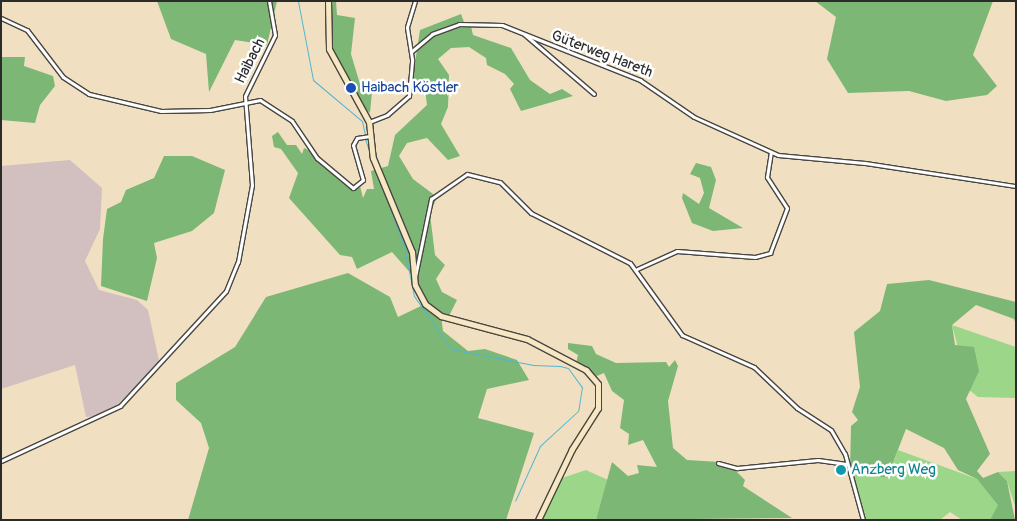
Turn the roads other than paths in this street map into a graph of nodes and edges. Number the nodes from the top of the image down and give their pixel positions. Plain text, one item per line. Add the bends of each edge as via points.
1 (268, 1) edge
2 (328, 1) edge
3 (415, 1) edge
4 (1, 18) edge
5 (524, 34) junction
6 (412, 51) junction
7 (594, 94) dead end
8 (245, 102) junction
9 (369, 122) junction
10 (367, 136) junction
11 (770, 152) junction
12 (1016, 186) edge
13 (637, 268) junction
14 (414, 277) junction
15 (1, 460) edge
16 (718, 462) dead end
17 (847, 464) junction
18 (538, 520) edge
19 (863, 520) edge

1 - 8 street, Haibach via 275,20 274,40 251,79
2 - 9 main road via 329,49
3 - 6 street via 407,28
4 - 8 street via 27,30 63,77 89,94 155,111 210,110
5 - 6 street, Güterweg Hareth via 502,25 466,22 432,34
5 - 7 street
5 - 11 street, Güterweg Hareth via 640,80 694,116
6 - 9 street via 408,100 384,117
8 - 10 street via 257,99 292,121 317,158 355,189 363,178 353,145
8 - 15 street via 252,185 238,262 226,291 120,406
9 - 10 main road
10 - 14 main road via 414,258
11 - 12 street, Güterweg Hareth
11 - 13 street via 767,177 787,208 770,253 755,257 677,251
13 - 14 street via 531,213 500,182 471,173 431,199 419,274
13 - 17 street via 682,335 760,371 797,408 831,430
14 - 18 main road via 425,304 441,316 520,336 596,379 598,408 572,449
16 - 17 street via 736,468 818,460
17 - 19 street

